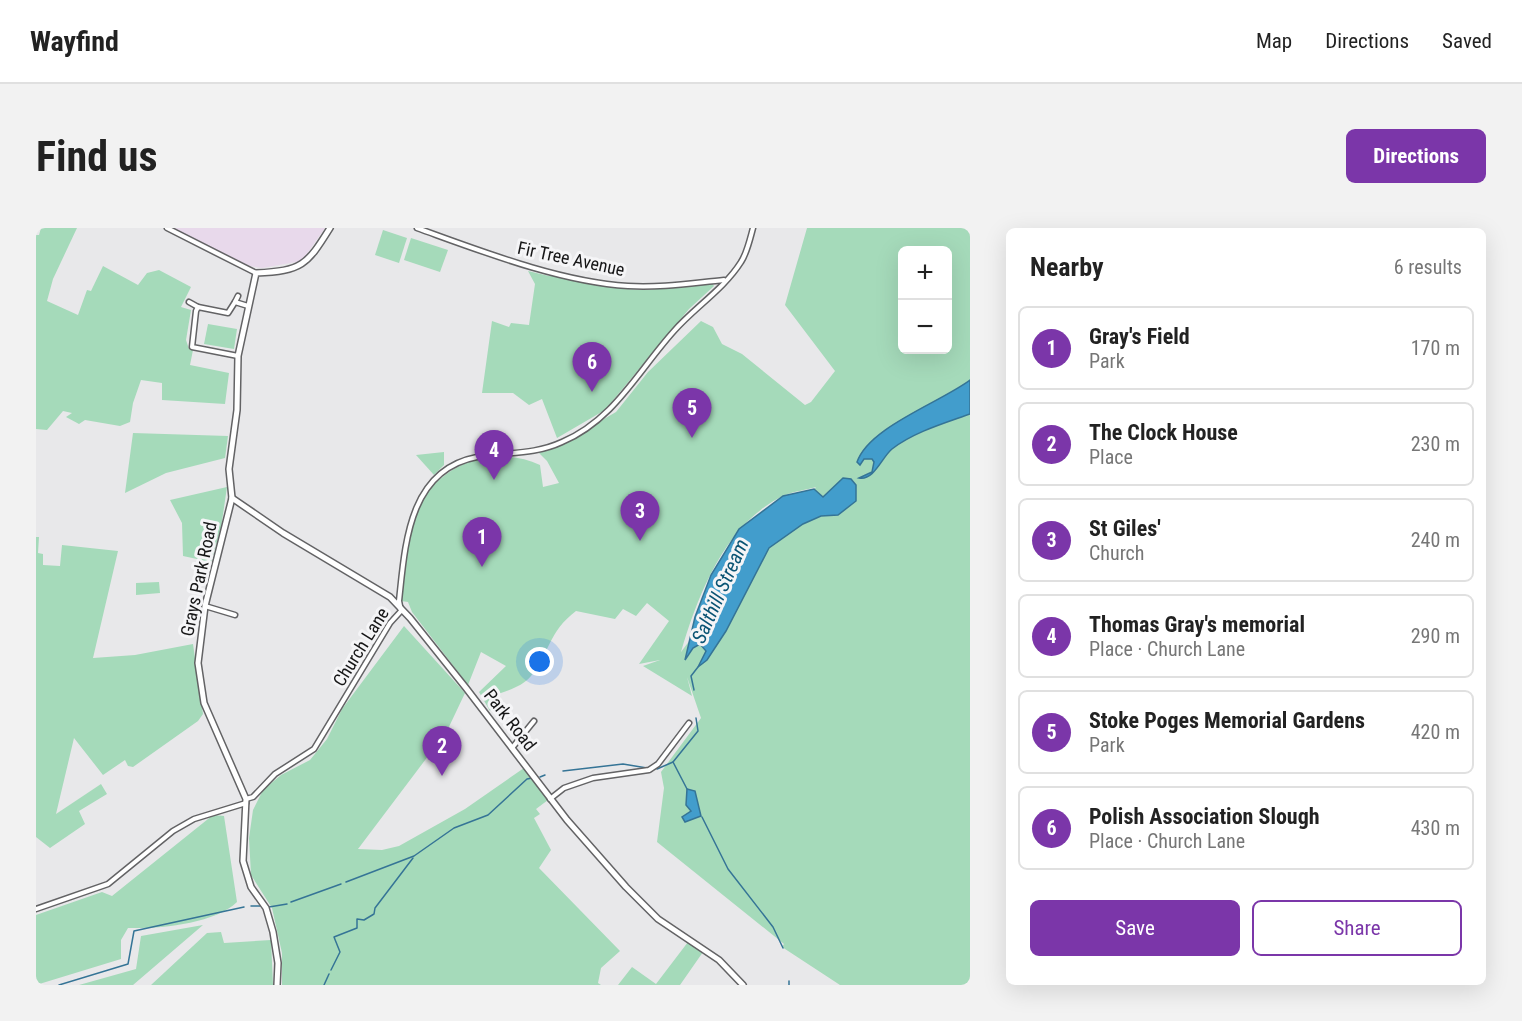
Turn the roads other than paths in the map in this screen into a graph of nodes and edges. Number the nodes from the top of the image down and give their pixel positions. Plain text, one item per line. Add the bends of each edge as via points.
1 (167, 228) edge
2 (330, 228) edge
3 (417, 228) edge
4 (753, 228) edge
5 (256, 273) junction
6 (724, 280) junction
7 (238, 296) dead end
8 (189, 302) dead end
9 (235, 302) junction
10 (248, 306) junction
11 (198, 307) junction
12 (238, 356) junction
13 (232, 498) junction
14 (205, 606) junction
15 (401, 608) junction
16 (235, 615) dead end
17 (534, 721) dead end
18 (689, 723) dead end
19 (512, 748) junction
20 (550, 799) junction
21 (246, 801) junction
22 (36, 909) edge
23 (277, 985) edge
24 (742, 985) edge

1 - 5 street
2 - 5 main road via 304,264
3 - 6 street, Fir Tree Avenue via 498,257 585,280 628,286
4 - 6 street, Church Lane via 741,262
5 - 10 main road, Grays Park Road
6 - 15 street, Church Lane via 674,330 603,418 564,442 535,452 465,460 432,483 409,521
7 - 9 street
8 - 11 street
9 - 10 street
9 - 11 street via 224,313
10 - 12 main road, Grays Park Road
11 - 12 street via 192,347
12 - 13 main road, Grays Park Road via 237,410 229,469
13 - 14 main road, Grays Park Road
13 - 15 main road, Park Road via 390,597
14 - 16 street
14 - 21 main road, Grays Park Road via 199,679 204,703
15 - 19 main road, Park Road
15 - 21 street, Church Lane via 314,749 275,774
17 - 19 street
18 - 20 street via 649,770 593,778 564,788
19 - 20 main road, Park Road
20 - 24 main road, Park Road via 641,902 719,960
21 - 22 street via 194,819 173,831 108,884
21 - 23 main road, Grays Park Road via 243,861 273,932

